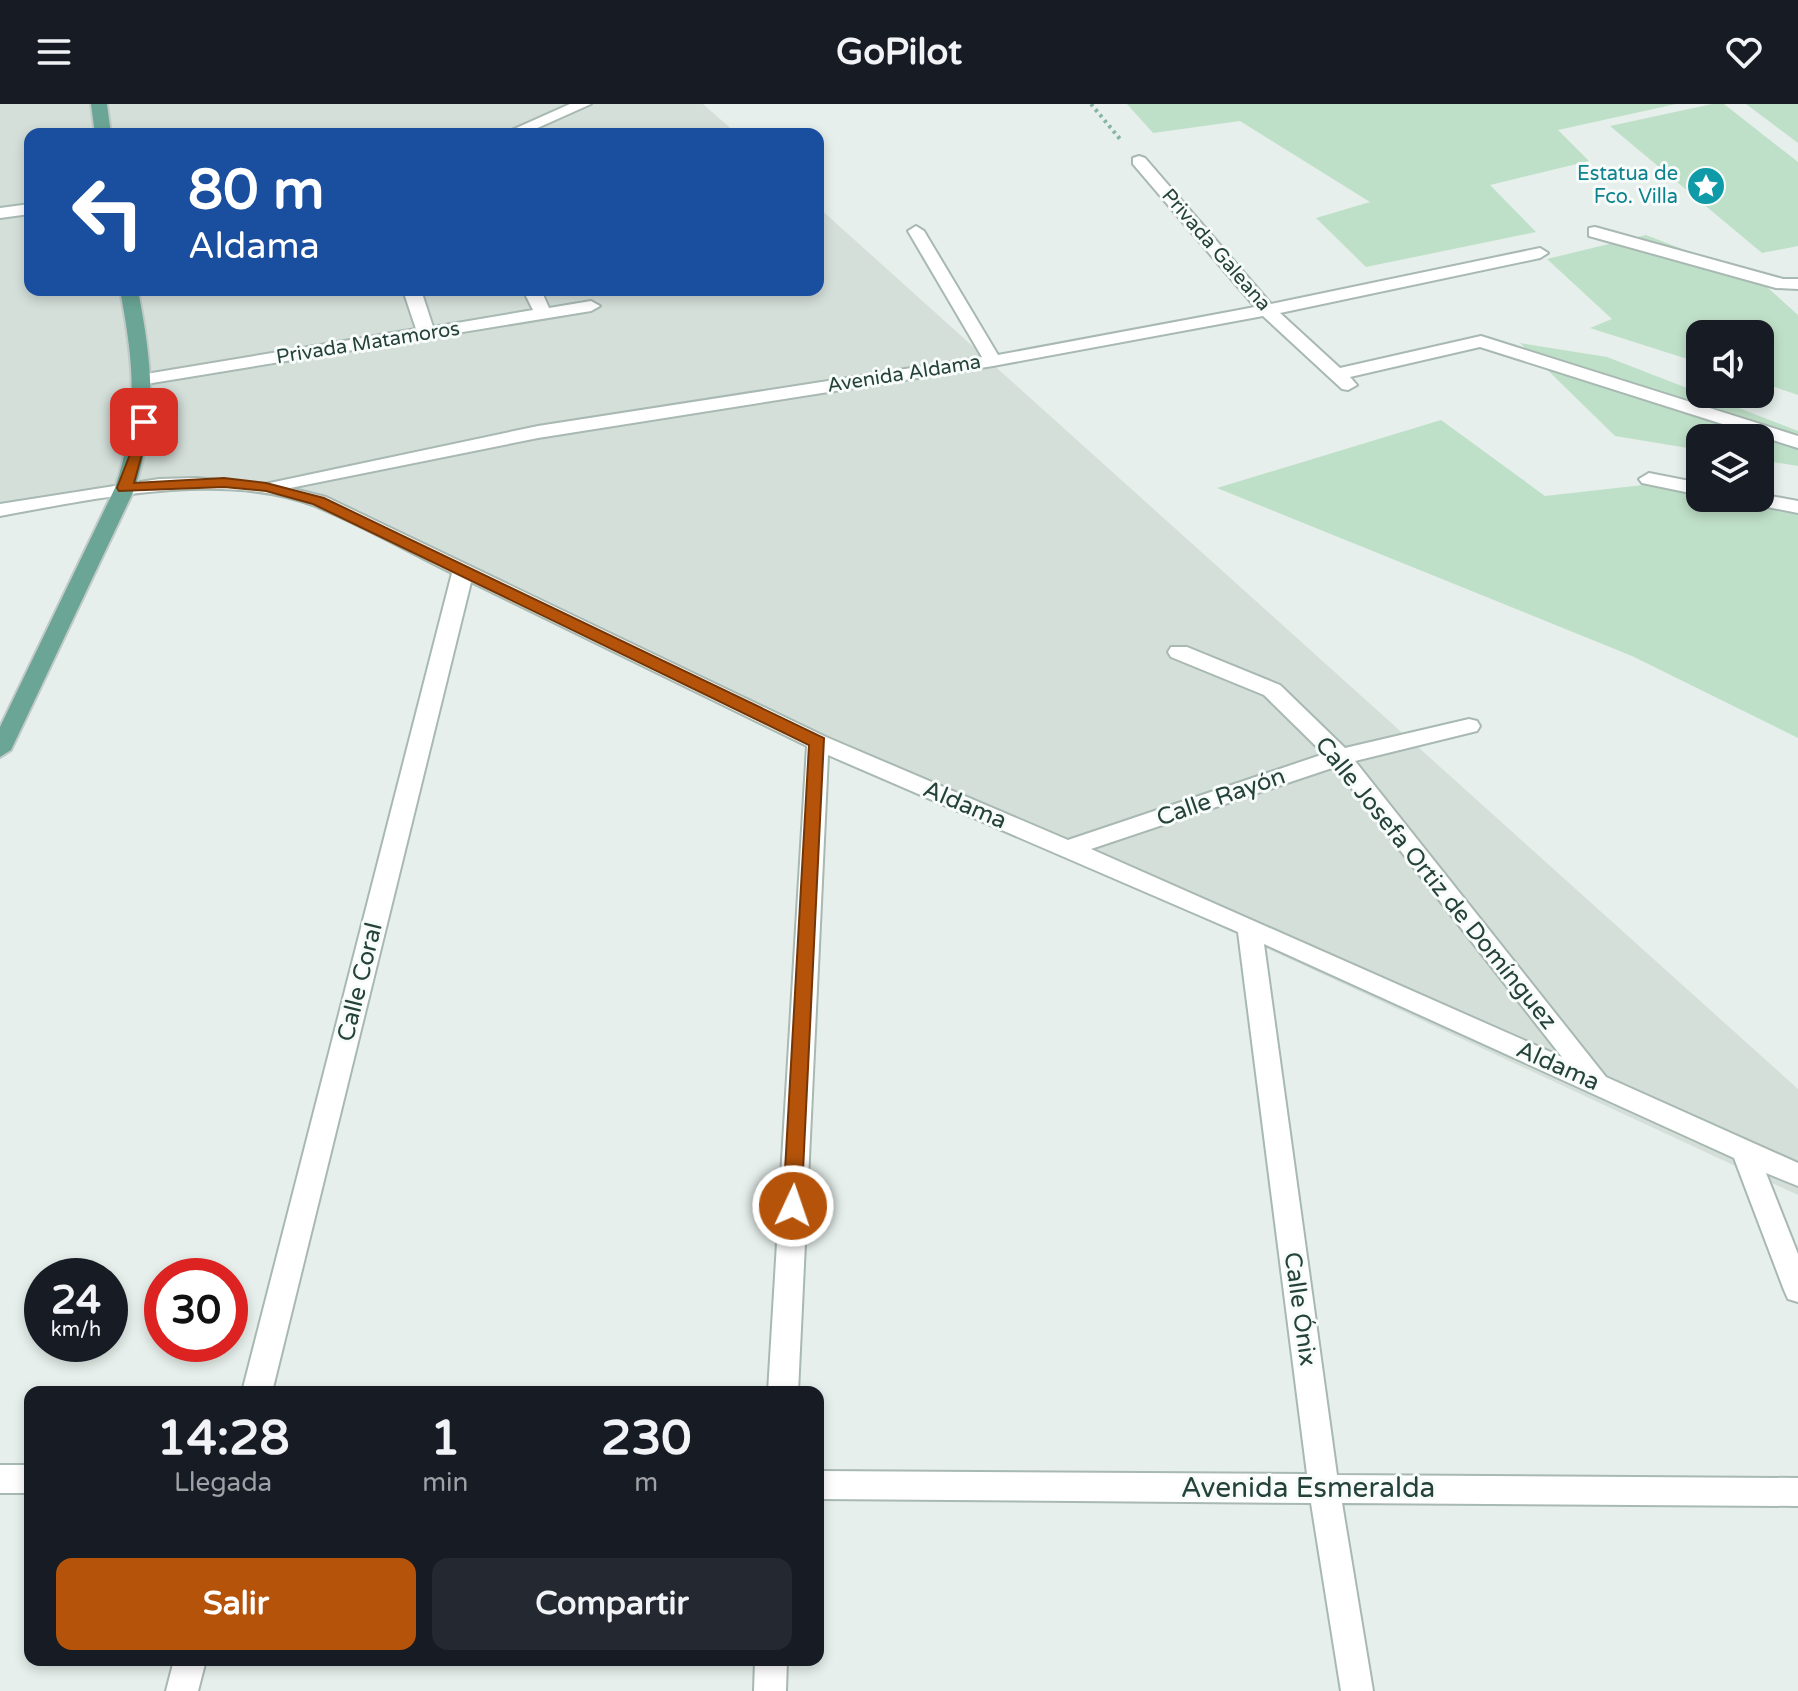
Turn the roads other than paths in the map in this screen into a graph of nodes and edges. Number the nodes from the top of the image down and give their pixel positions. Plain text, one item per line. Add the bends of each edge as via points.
1 (99, 104) edge
2 (578, 108) edge
3 (102, 128) edge
4 (526, 128) edge
5 (1139, 161) road end
6 (24, 210) edge
7 (0, 213) edge
8 (916, 231) dead end
9 (1595, 232) dead end
10 (1540, 253) dead end
11 (1798, 284) edge
12 (130, 296) edge
13 (414, 296) edge
14 (535, 296) edge
15 (591, 306) dead end
16 (1267, 310) junction
17 (543, 314) junction
18 (426, 333) junction
19 (993, 361) junction
20 (146, 379) junction
21 (1798, 442) edge
22 (1649, 479) dead end
23 (1686, 486) edge
24 (266, 487) junction
25 (125, 488) junction
26 (1774, 503) edge
27 (1798, 507) edge
28 (0, 510) edge
29 (463, 572) junction
30 (1179, 652) dead end
31 (1469, 726) dead end
32 (818, 742) junction
33 (0, 750) edge
34 (1340, 757) junction
35 (1067, 849) junction
36 (1250, 927) junction
37 (1598, 1084) junction
38 (1744, 1150) junction
39 (1798, 1175) edge
40 (1798, 1290) edge
41 (259, 1386) edge
42 (783, 1386) edge
43 (0, 1479) edge
44 (24, 1479) edge
45 (824, 1485) edge
46 (1324, 1488) junction
47 (1798, 1492) edge
48 (188, 1666) edge
49 (771, 1666) edge
50 (182, 1691) edge
51 (770, 1691) edge
52 (1357, 1691) edge

1 - 3 main road
2 - 4 street
5 - 16 street, Privada Galeana
6 - 7 street
8 - 19 street
9 - 11 street
10 - 16 street, Avenida Aldama
12 - 20 main road
13 - 18 street
14 - 17 street
15 - 17 street, Privada Matamoros
16 - 19 street, Avenida Aldama
16 - 21 street, Privada Galeana via 1345,381 1481,341
17 - 18 street, Privada Matamoros
18 - 20 street, Privada Matamoros
19 - 24 street, Avenida Aldama via 538,432
20 - 25 main road via 139,449
22 - 23 street
24 - 25 street, Aldama via 224,482
24 - 29 street, Aldama via 319,501
25 - 28 street
25 - 33 main road
26 - 27 street
29 - 32 street, Aldama
29 - 41 street, Calle Coral
30 - 34 street, Calle Josefa Ortiz de Domínguez via 1272,690
31 - 34 street, Calle Rayón
32 - 35 street, Aldama
32 - 42 street
34 - 35 street, Calle Rayón
34 - 37 street, Calle Josefa Ortiz de Domínguez
35 - 36 street, Aldama
36 - 37 street, Aldama
36 - 46 street, Calle Ónix
37 - 38 street, Aldama
38 - 39 street, Aldama
38 - 40 street
43 - 44 street
45 - 46 street, Avenida Esmeralda
46 - 47 street, Avenida Esmeralda
46 - 52 street, Calle Ónix
48 - 50 street
49 - 51 street

